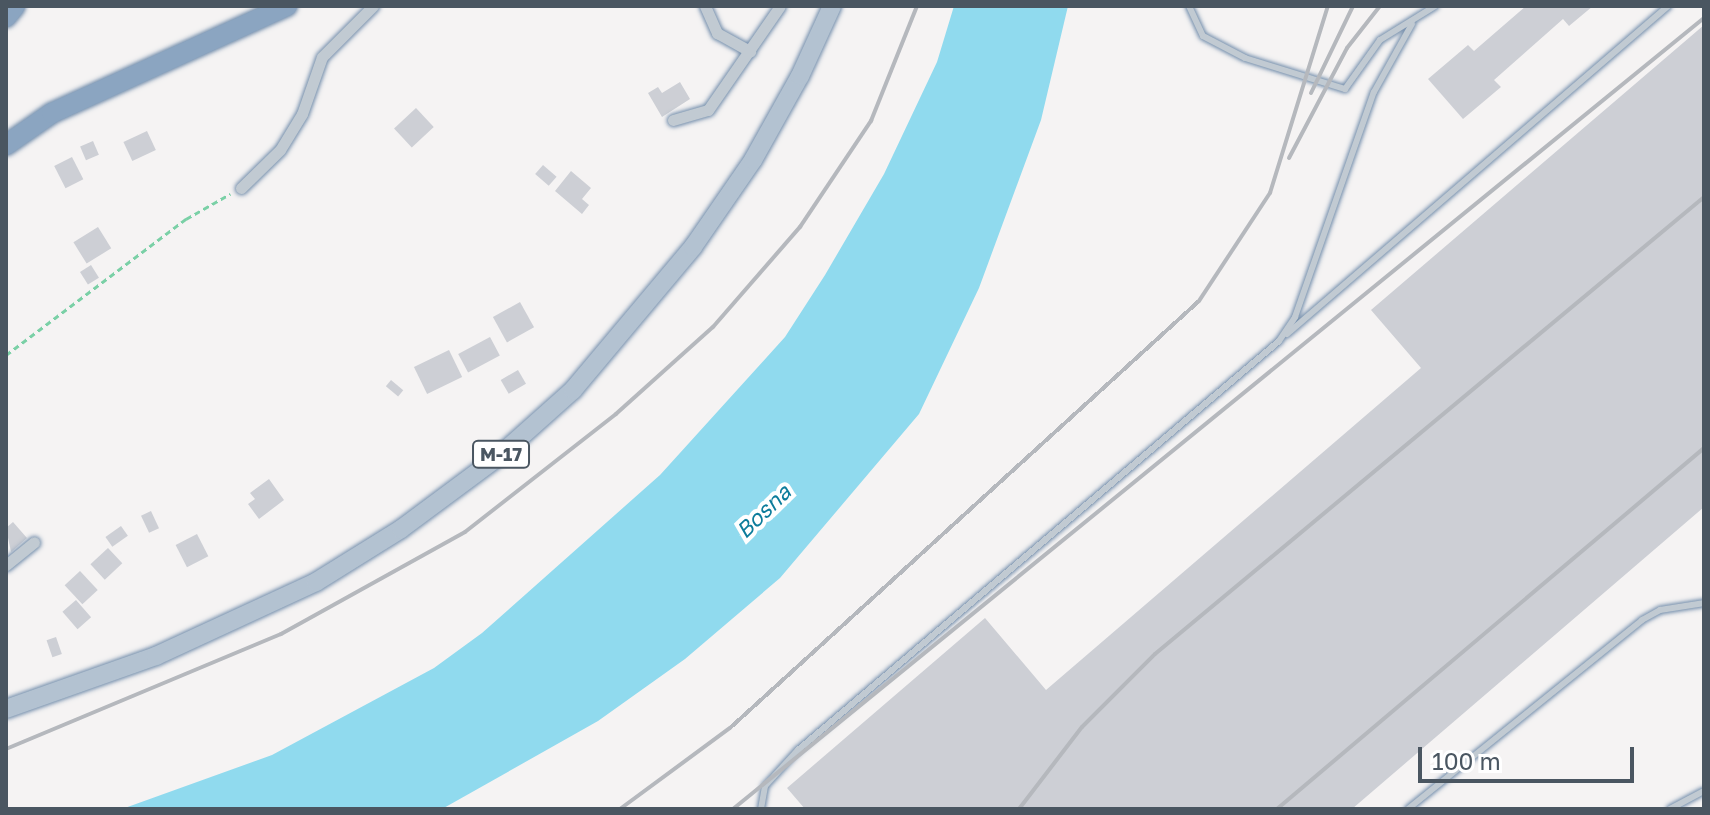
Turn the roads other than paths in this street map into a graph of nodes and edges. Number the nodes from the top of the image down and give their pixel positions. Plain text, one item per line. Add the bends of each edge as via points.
1 (15, 6) edge
2 (287, 6) edge
3 (373, 6) edge
4 (705, 6) edge
5 (780, 6) edge
6 (832, 6) edge
7 (1189, 6) edge
8 (1435, 6) edge
9 (1668, 6) edge
10 (6, 17) edge
11 (1412, 24) junction
12 (750, 51) junction
13 (673, 120) dead end
14 (6, 145) edge
15 (241, 188) road end
16 (1279, 341) junction
17 (34, 542) dead end
18 (6, 565) edge
19 (1704, 603) edge
20 (6, 709) edge
21 (1704, 791) edge
22 (761, 809) edge
23 (1408, 809) edge
24 (1670, 809) edge

1 - 10 highway
2 - 14 highway via 52,113
3 - 15 street via 322,57 302,114 280,150
4 - 12 street via 717,33
5 - 12 street
6 - 20 main road, M-17 via 753,160 693,247 573,390 498,457 401,529 316,582 156,656
7 - 11 lane via 1203,36 1245,58 1345,89 1380,40
8 - 11 lane
9 - 16 lane
11 - 16 lane via 1374,92 1295,317
12 - 13 street via 708,110
16 - 22 lane via 798,750 765,786
17 - 18 street
19 - 23 lane via 1660,610 1642,620
21 - 24 lane

